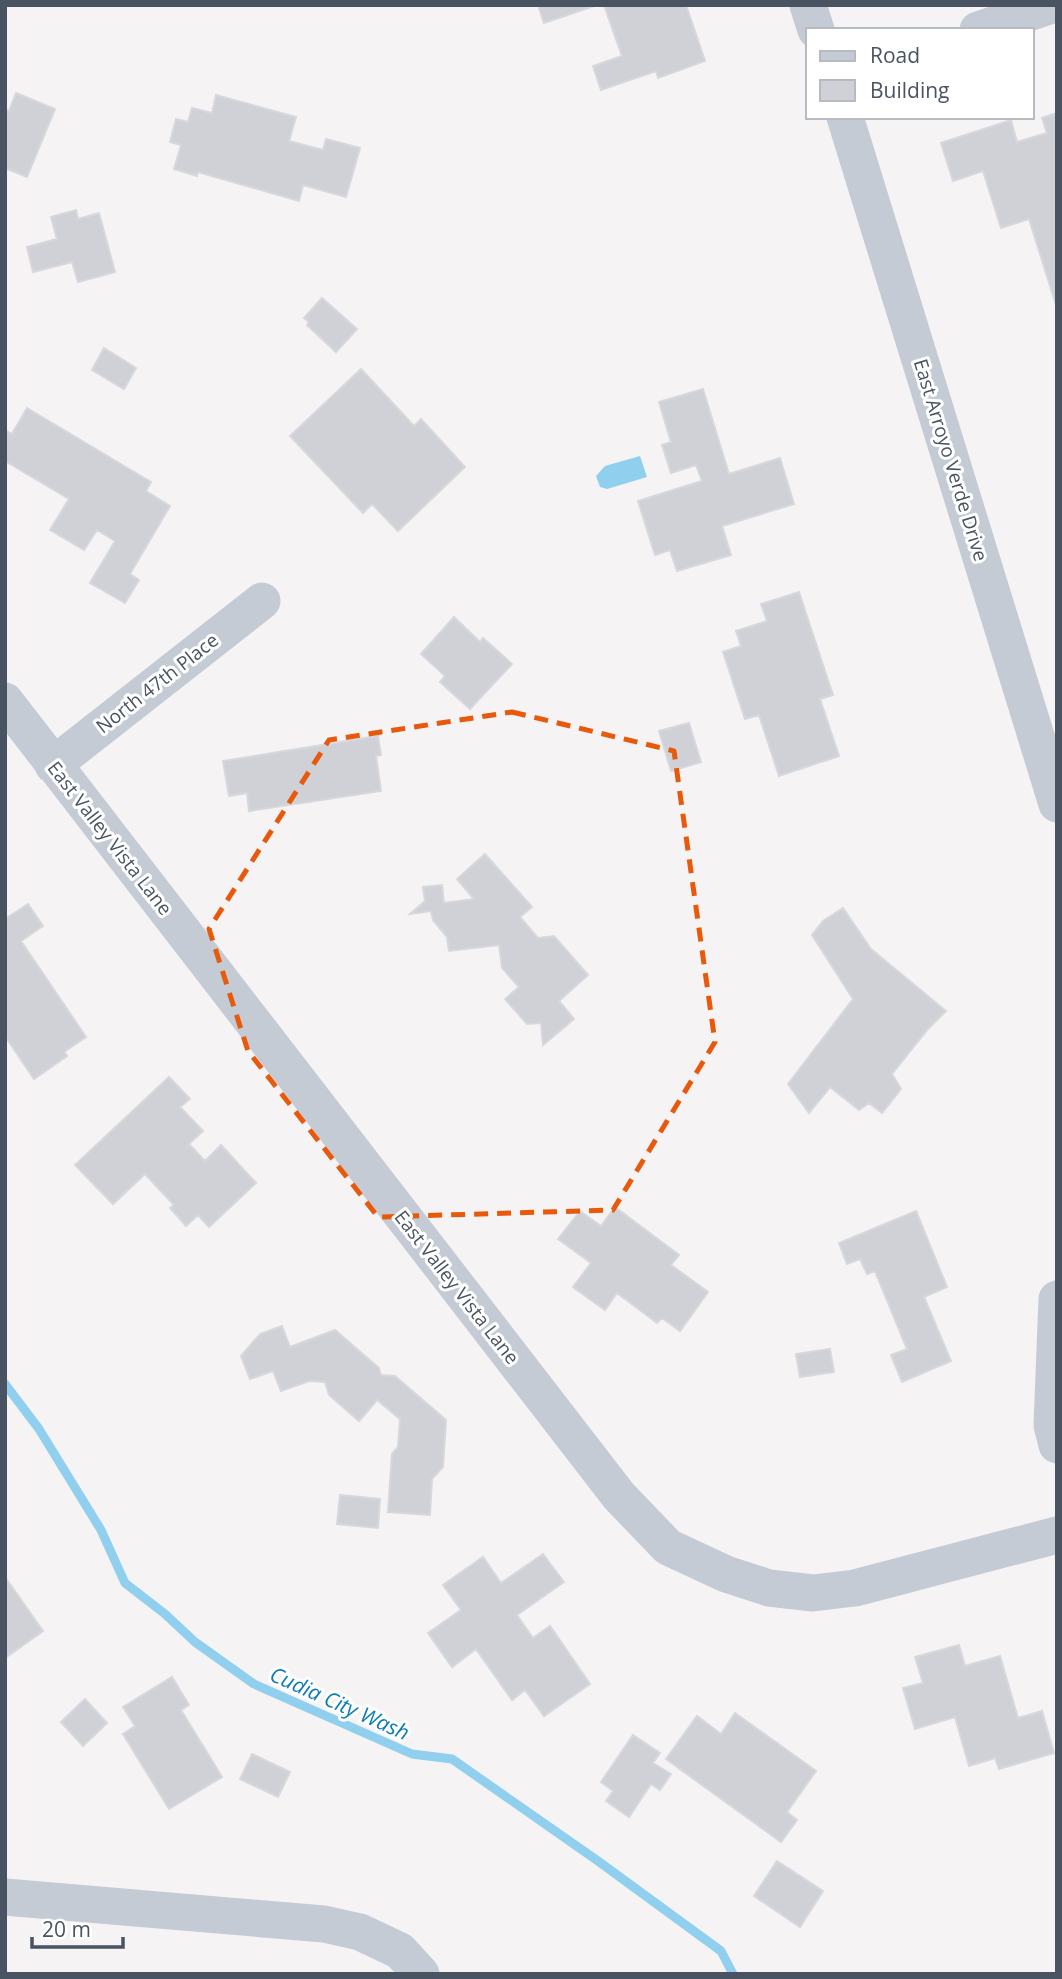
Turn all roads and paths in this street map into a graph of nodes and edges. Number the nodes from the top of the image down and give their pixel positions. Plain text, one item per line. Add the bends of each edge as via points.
1 (808, 5) edge
2 (1052, 5) edge
3 (815, 28) edge
4 (984, 28) edge
5 (846, 119) edge
6 (262, 601) dead end
7 (5, 701) edge
8 (53, 765) junction
9 (1057, 804) edge
10 (1057, 1298) edge
11 (1057, 1445) edge
12 (1057, 1535) edge
13 (5, 1897) edge
14 (421, 1974) edge

1 - 3 street
2 - 4 street
5 - 9 street, East Arroyo Verde Drive
6 - 8 street, North 47th Place
7 - 8 street, East Valley Vista Lane
8 - 12 street, East Valley Vista Lane via 619,1496 668,1547 769,1588 813,1593 855,1588
10 - 11 street via 1052,1412
13 - 14 street via 324,1924 360,1932 400,1951

